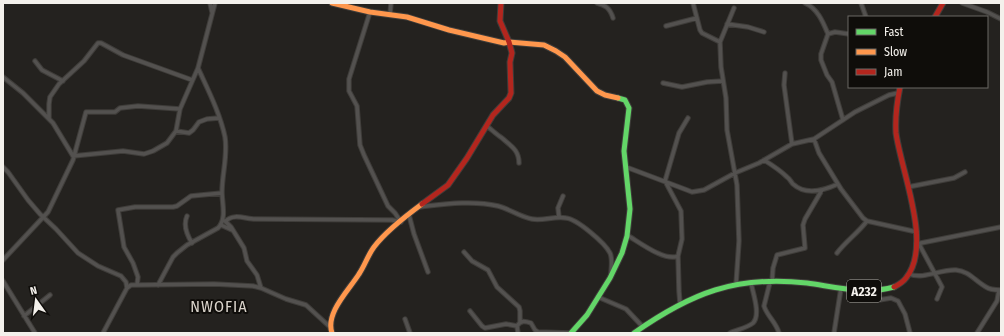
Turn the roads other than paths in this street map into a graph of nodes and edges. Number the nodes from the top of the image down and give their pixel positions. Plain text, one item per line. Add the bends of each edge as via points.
1 (210, 3) edge
2 (215, 3) edge
3 (332, 3) edge
4 (391, 3) edge
5 (501, 3) edge
6 (597, 3) edge
7 (693, 3) edge
8 (805, 3) edge
9 (861, 3) edge
10 (943, 3) edge
11 (962, 3) edge
12 (734, 8) dead end
13 (370, 12) junction
14 (212, 13) junction
15 (390, 14) junction
16 (866, 16) edge
17 (936, 16) edge
18 (613, 18) dead end
19 (697, 18) junction
20 (1001, 19) edge
21 (727, 24) junction
22 (666, 26) dead end
23 (764, 32) dead end
24 (828, 34) junction
25 (848, 34) edge
26 (509, 42) junction
27 (720, 42) junction
28 (35, 61) dead end
29 (198, 68) junction
30 (785, 73) dead end
31 (3, 77) edge
32 (192, 80) junction
33 (63, 81) junction
34 (723, 81) junction
35 (663, 83) dead end
36 (900, 88) edge
37 (898, 93) junction
38 (180, 109) junction
39 (49, 118) junction
40 (219, 118) junction
41 (688, 118) dead end
42 (843, 120) junction
43 (487, 126) junction
44 (176, 131) junction
45 (814, 139) junction
46 (792, 144) junction
47 (73, 156) junction
48 (764, 160) junction
49 (519, 164) dead end
50 (626, 167) junction
51 (3, 168) edge
52 (965, 172) dead end
53 (736, 173) junction
54 (664, 181) junction
55 (838, 184) junction
56 (908, 187) junction
57 (822, 190) junction
58 (222, 193) junction
59 (563, 196) dead end
60 (418, 207) junction
61 (409, 215) junction
62 (44, 216) junction
63 (187, 216) dead end
64 (559, 217) junction
65 (224, 220) junction
66 (867, 221) junction
67 (401, 222) junction
68 (221, 225) junction
69 (1001, 227) edge
70 (232, 230) junction
71 (917, 232) junction
72 (627, 235) junction
73 (192, 243) junction
74 (918, 244) junction
75 (464, 252) dead end
76 (837, 253) dead end
77 (678, 256) junction
78 (3, 260) edge
79 (428, 272) dead end
80 (935, 273) junction
81 (909, 274) junction
82 (611, 278) junction
83 (3, 281) edge
84 (771, 282) junction
85 (751, 283) junction
86 (137, 284) junction
87 (158, 285) junction
88 (736, 285) junction
89 (127, 288) junction
90 (261, 288) junction
91 (841, 288) junction
92 (1000, 290) edge
93 (870, 291) junction
94 (50, 295) dead end
95 (598, 297) junction
96 (937, 299) dead end
97 (680, 303) junction
98 (470, 311) dead end
99 (24, 316) junction
100 (405, 319) dead end
101 (518, 324) junction
102 (643, 326) junction
103 (330, 327) junction
104 (35, 333) edge
105 (103, 333) edge
106 (332, 333) edge
107 (410, 333) edge
108 (518, 333) edge
109 (571, 333) edge
110 (634, 333) edge
111 (730, 333) edge
112 (779, 333) edge
113 (834, 333) edge
114 (910, 333) edge
115 (977, 333) edge

1 - 14 street
2 - 14 street
3 - 13 street
4 - 15 street
5 - 26 street via 500,21
6 - 18 street via 609,8
7 - 19 street
8 - 24 street via 821,18
9 - 16 street
10 - 17 street
11 - 20 street
12 - 21 street
13 - 15 street
13 - 67 street via 349,79 349,91 357,106 360,145 388,206
14 - 29 street
15 - 26 street via 504,43
19 - 22 street
19 - 27 street via 702,33
21 - 23 street
21 - 27 street
24 - 25 street
24 - 42 street via 820,60 832,82
26 - 43 street via 512,53 511,93
26 - 50 street via 544,45 565,57 597,91 625,100 629,108 624,142
27 - 34 street
28 - 33 street via 42,70
29 - 32 street
29 - 40 street
30 - 46 street via 784,84
31 - 39 street
32 - 33 street via 122,55 98,43
32 - 38 street
33 - 39 street via 50,97
34 - 35 street via 682,88
34 - 53 street via 727,130
36 - 37 street
37 - 42 street via 874,102
37 - 56 street via 898,145
38 - 44 street
38 - 47 street via 138,106 120,108 115,112 86,112
39 - 47 street
40 - 44 street via 199,122 189,133
40 - 58 street via 226,148
41 - 54 street via 679,133
42 - 45 street
43 - 49 street via 516,150
43 - 60 street via 448,185
44 - 47 street via 167,143 144,154 123,151
45 - 46 street
45 - 55 street via 819,153
46 - 48 street
47 - 62 street via 62,185
48 - 53 street
48 - 57 street via 802,189
50 - 54 street
50 - 72 street via 630,204
51 - 62 street
52 - 56 street via 954,178
53 - 54 street via 692,192
53 - 88 street via 739,241
54 - 77 street via 681,211 682,239
55 - 57 street
55 - 66 street
56 - 71 street
57 - 84 street via 805,218 805,248 777,255
58 - 65 street
58 - 86 street via 191,196 173,207 135,207 118,210 124,247 138,277
59 - 64 street via 558,208
60 - 61 street
60 - 64 street via 481,204 498,206 534,220
61 - 67 street
61 - 79 street
62 - 78 street
62 - 89 street via 78,253 124,278
63 - 73 street via 185,225
64 - 82 street via 573,219 608,250 612,258
65 - 67 street via 235,217
65 - 68 street
65 - 70 street
66 - 71 street
66 - 76 street
67 - 103 street via 374,247 334,310
68 - 70 street
68 - 73 street
69 - 74 street
70 - 90 street via 244,248 247,261 257,275
71 - 74 street
72 - 77 street via 665,257
72 - 82 street
73 - 87 street via 173,257
74 - 80 street
74 - 81 street
75 - 101 street via 472,261 488,270 497,287 519,306
77 - 97 street
80 - 81 street via 919,277
80 - 92 street via 954,270 965,272 986,287
80 - 96 street via 942,287
81 - 93 street, A232 via 899,285 891,289
82 - 95 street
83 - 99 street
84 - 85 street, A232
84 - 91 street, A232
84 - 112 street via 764,306
85 - 88 street, A232
85 - 111 street via 756,306 754,320 752,324
86 - 87 street
86 - 89 street
87 - 90 street via 220,284
88 - 97 street, A232 via 713,290
89 - 105 street
90 - 103 street via 306,304
91 - 93 street, A232
91 - 113 street
92 - 115 street via 997,301
93 - 114 street via 879,300 891,298 898,301
94 - 99 street
95 - 102 street via 626,309
95 - 109 street
97 - 102 street, A232
98 - 101 street via 485,328
99 - 104 street
100 - 107 street
101 - 108 street
101 - 109 street via 523,321 531,324 538,332
102 - 110 street, A232
103 - 106 street

